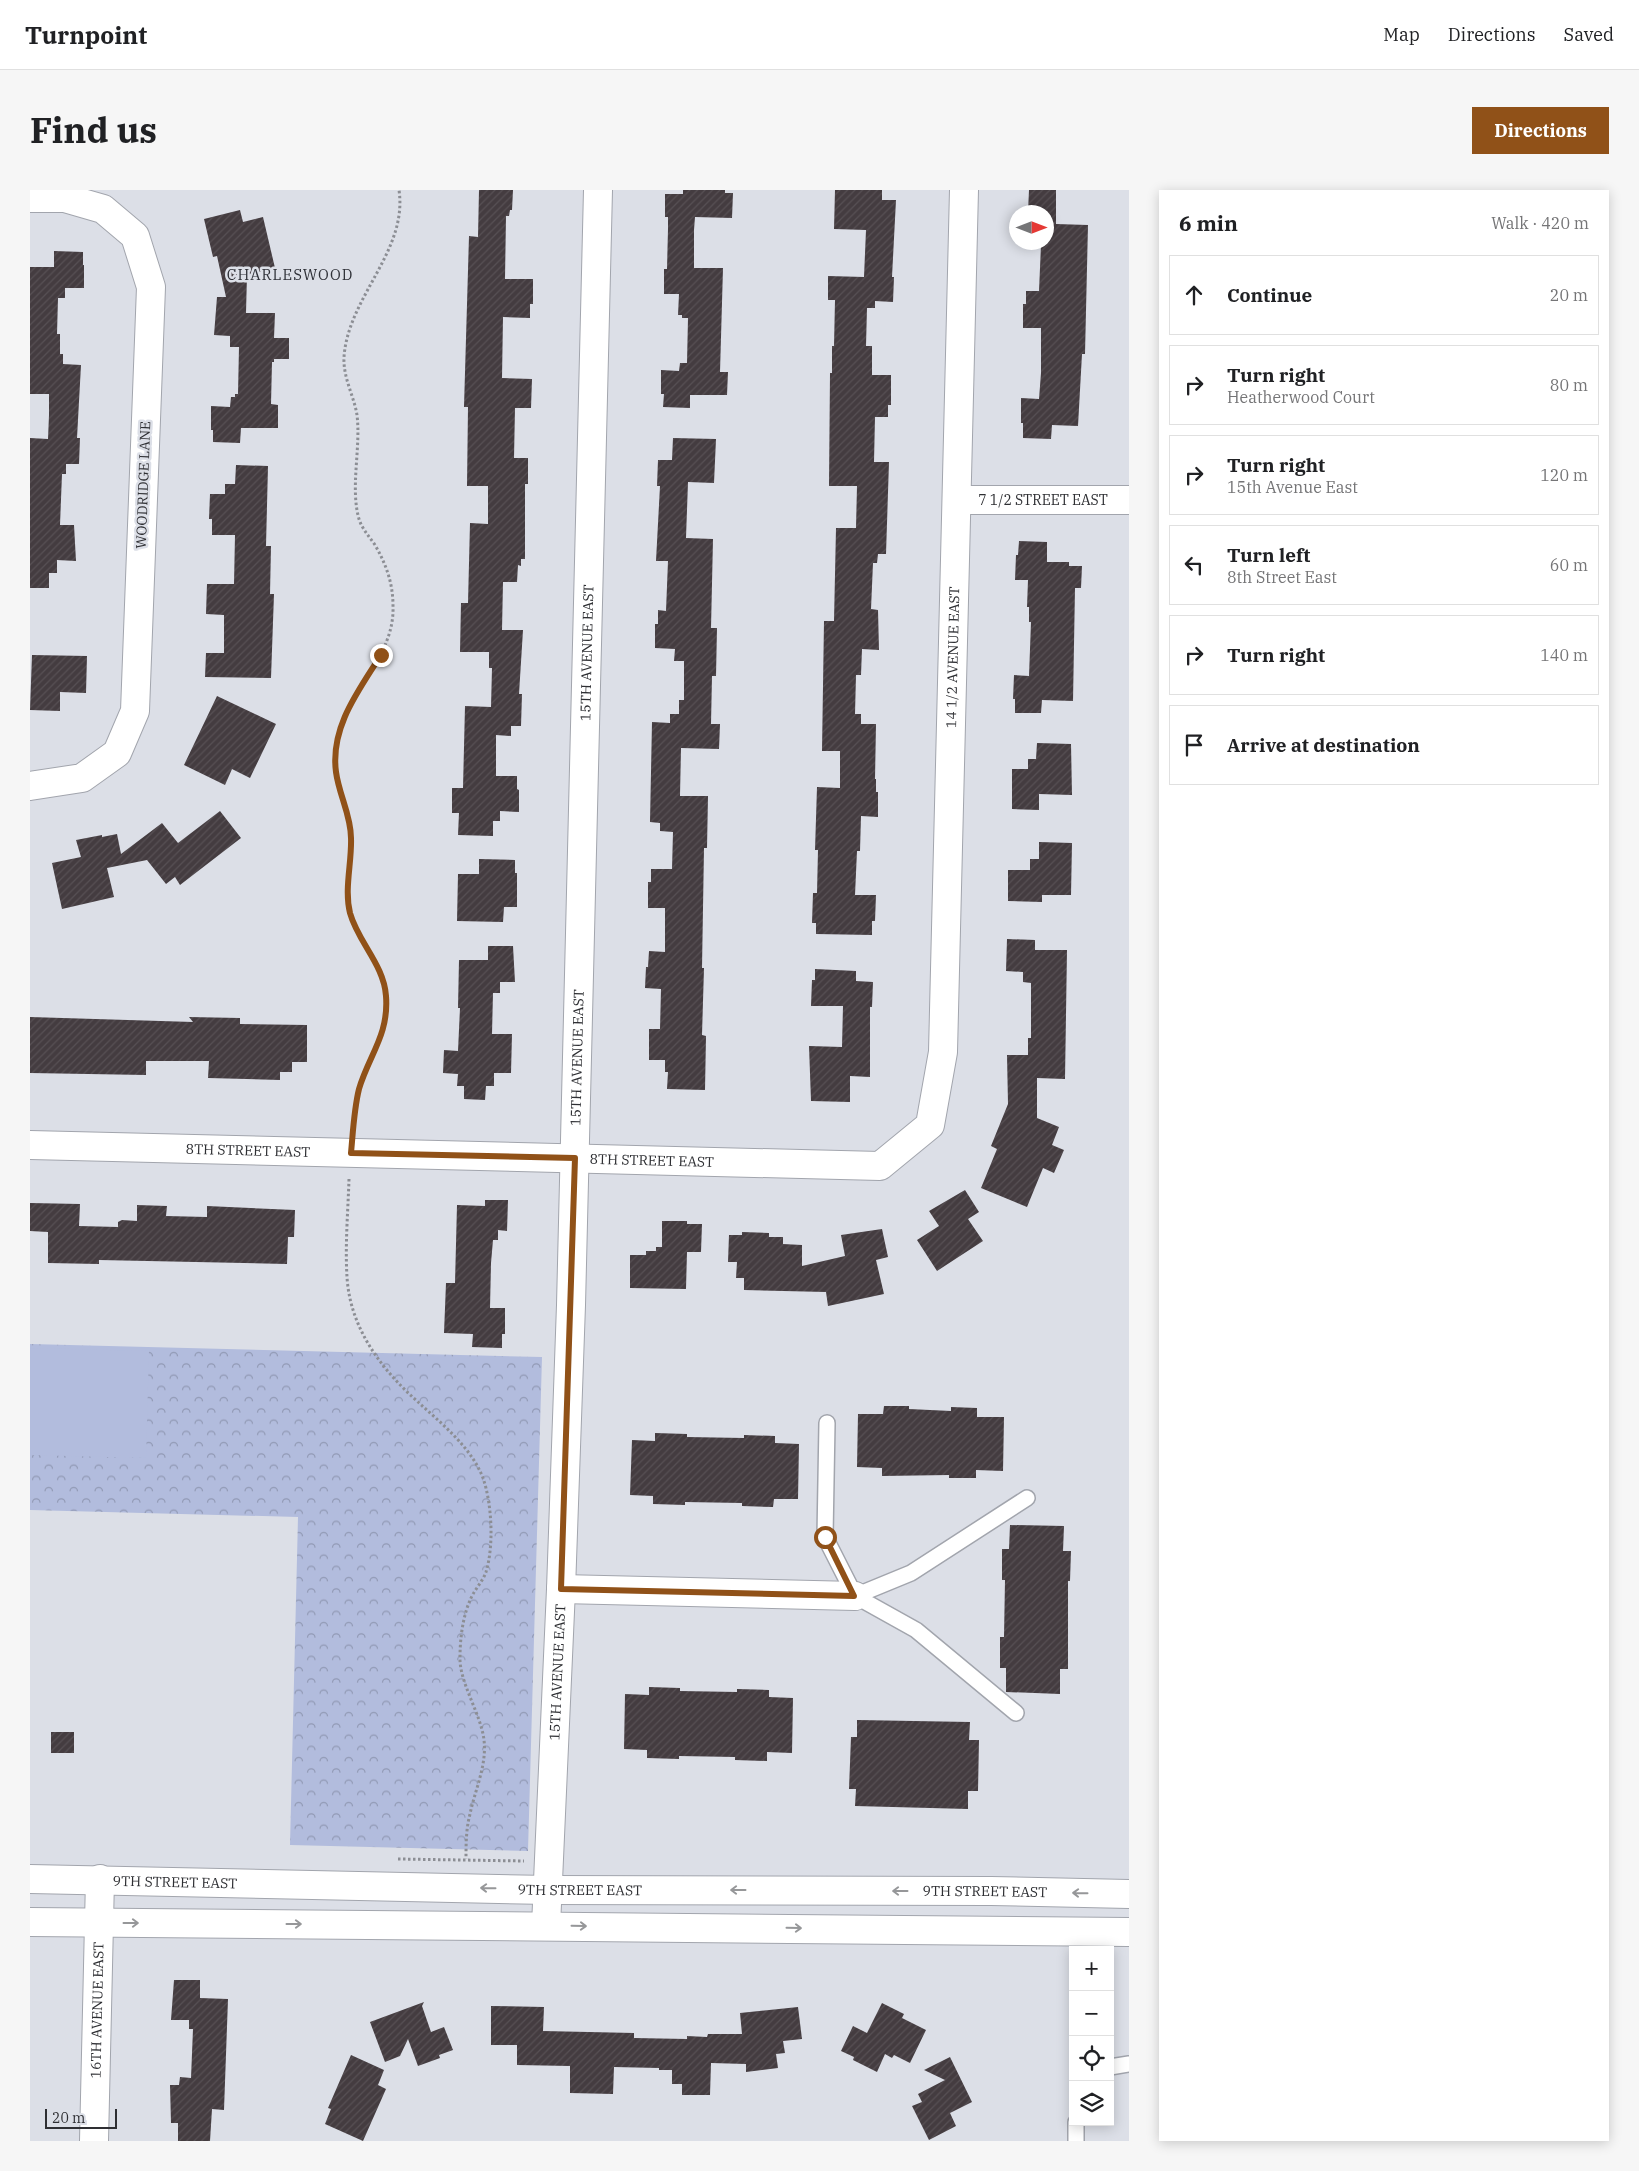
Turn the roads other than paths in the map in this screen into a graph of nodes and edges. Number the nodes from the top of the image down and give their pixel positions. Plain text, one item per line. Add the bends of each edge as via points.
1 (598, 190) edge
2 (964, 190) edge
3 (30, 198) edge
4 (958, 500) junction
5 (1129, 500) edge
6 (30, 786) edge
7 (930, 1125) joint
8 (30, 1145) edge
9 (575, 1158) junction
10 (827, 1423) dead end
11 (1026, 1498) dead end
12 (561, 1589) junction
13 (854, 1596) junction
14 (1016, 1713) dead end
15 (30, 1879) edge
16 (100, 1879) junction
17 (549, 1890) junction
18 (1129, 1894) edge
19 (30, 1922) edge
20 (100, 1923) junction
21 (546, 1926) junction
22 (1129, 1932) edge
23 (1129, 2064) edge
24 (1114, 2066) edge
25 (1076, 2126) edge
26 (94, 2141) edge
27 (1076, 2141) edge

1 - 9 street, 15TH AVENUE EAST
2 - 4 street, 14 1/2 AVENUE EAST
3 - 6 street, WOODRIDGE LANE via 65,198 103,209 135,236 151,287 135,711 117,753 82,778
4 - 5 street, 7 1/2 STREET EAST
4 - 7 street, 14 1/2 AVENUE EAST via 943,1052
7 - 9 street, 8TH STREET EAST via 880,1166
8 - 9 street, 8TH STREET EAST
9 - 12 street, 15TH AVENUE EAST
10 - 13 lane via 825,1537
11 - 13 lane via 911,1573
12 - 13 street
12 - 17 street, 15TH AVENUE EAST
13 - 14 lane via 916,1630
15 - 16 street, 9TH STREET EAST
17 -> 16 street, 9TH STREET EAST
16 - 20 street, 16TH AVENUE EAST
18 -> 17 street, 9TH STREET EAST
17 - 21 street, 15TH AVENUE EAST
19 - 20 street
20 -> 21 street
20 - 26 street, 16TH AVENUE EAST
21 -> 22 street
23 - 24 lane
25 - 27 lane

